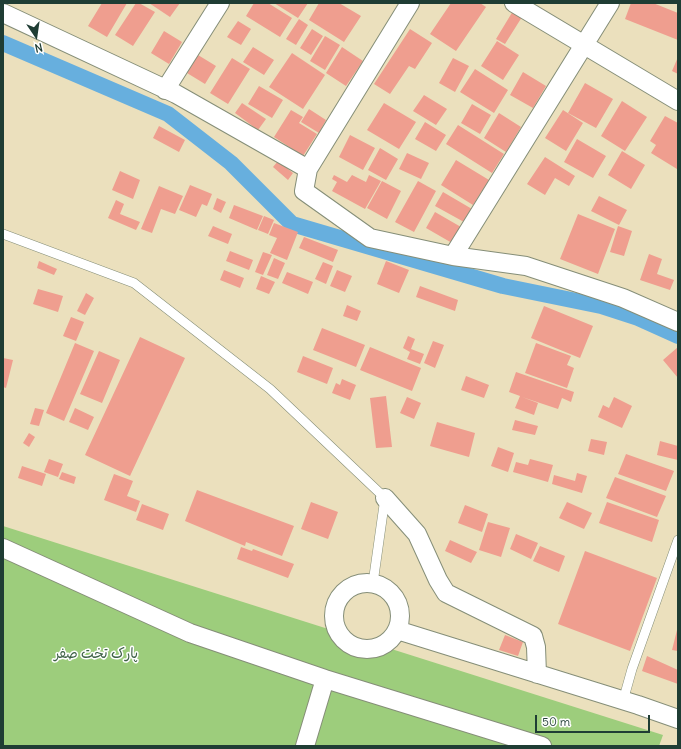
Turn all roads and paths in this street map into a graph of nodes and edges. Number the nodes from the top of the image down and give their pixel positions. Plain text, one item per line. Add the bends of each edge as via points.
1 (220, 3) edge
2 (410, 3) edge
3 (514, 3) edge
4 (610, 3) edge
5 (8, 10) edge
6 (584, 45) junction
7 (165, 90) junction
8 (678, 101) edge
9 (308, 169) junction
10 (3, 234) edge
11 (453, 256) junction
12 (678, 322) edge
13 (385, 498) junction
14 (678, 540) edge
15 (3, 548) edge
16 (373, 583) junction
17 (397, 630) junction
18 (537, 674) junction
19 (325, 679) junction
20 (623, 701) junction
21 (678, 719) edge
22 (305, 746) edge
23 (542, 746) edge

1 - 7 street
2 - 9 street
3 - 6 street
4 - 6 street
5 - 7 street
6 - 8 street
6 - 11 street
7 - 9 street
9 - 11 street via 304,191 370,238
10 - 13 lane via 134,283 270,389
11 - 12 street via 526,266 623,298
13 - 16 lane
13 - 18 street via 417,534 446,593 532,636 536,647
14 - 20 lane
15 - 19 street via 190,633
16 - 17 street via 388,590 395,598 400,608
16 - 17 street via 356,584 346,589 339,597 334,608 333,619 336,629 341,638 350,645 366,649 382,646 391,640
17 - 18 street
18 - 20 street
19 - 22 street
19 - 23 street
20 - 21 street

